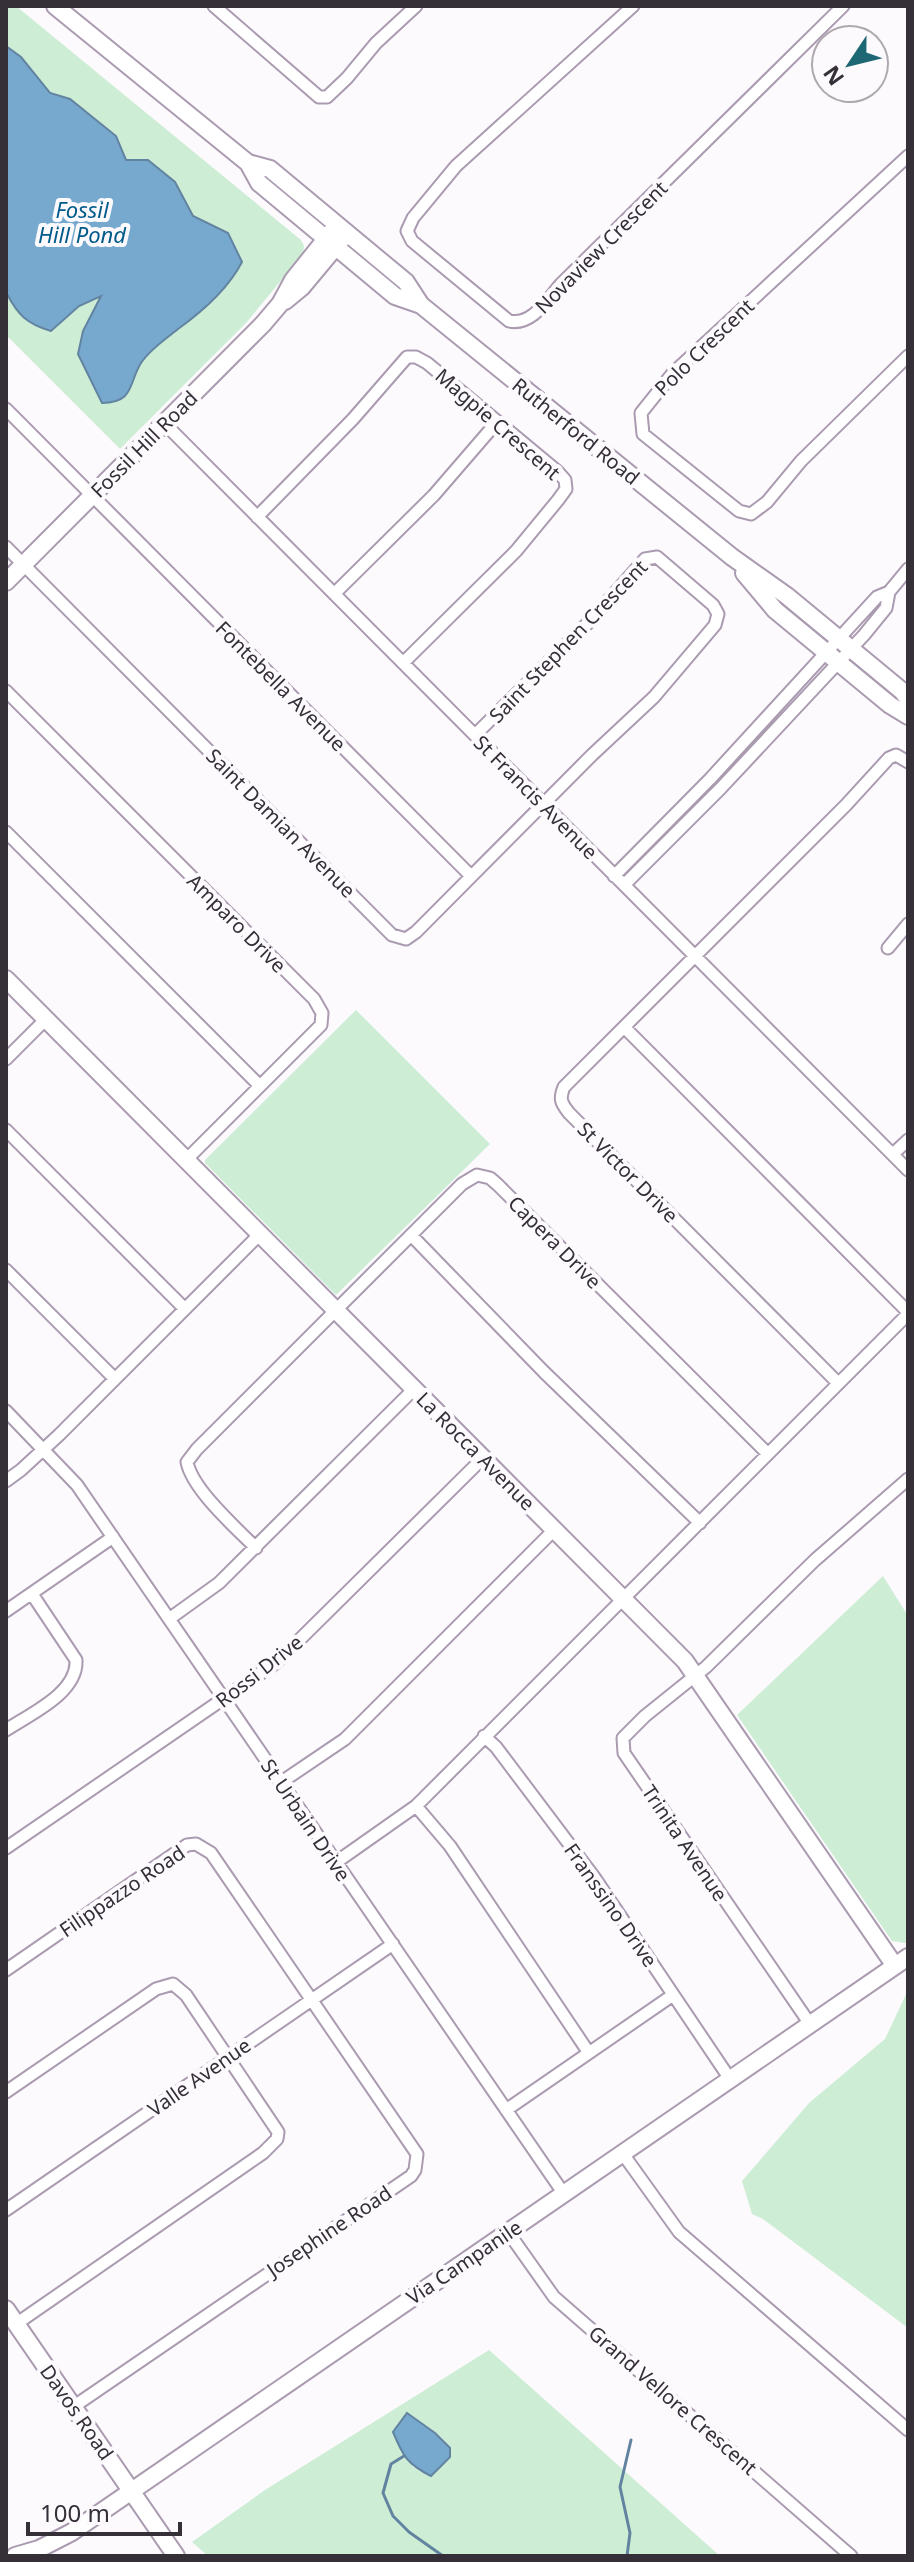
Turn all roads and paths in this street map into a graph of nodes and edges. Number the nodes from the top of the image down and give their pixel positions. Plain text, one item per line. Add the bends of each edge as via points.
1 (55, 6) edge
2 (214, 6) edge
3 (416, 6) edge
4 (633, 6) edge
5 (843, 6) edge
6 (908, 156) edge
7 (248, 163) junction
8 (342, 229) junction
9 (331, 243) junction
10 (421, 305) junction
11 (908, 356) edge
12 (6, 409) edge
13 (497, 422) junction
14 (165, 424) junction
15 (92, 496) junction
16 (257, 517) junction
17 (6, 547) edge
18 (732, 557) junction
19 (23, 564) junction
20 (908, 569) edge
21 (6, 582) edge
22 (334, 594) junction
23 (845, 644) junction
24 (832, 656) junction
25 (403, 663) junction
26 (6, 691) edge
27 (908, 699) edge
28 (908, 716) edge
29 (475, 735) junction
30 (908, 762) edge
31 (543, 804) junction
32 (6, 832) edge
33 (471, 876) junction
34 (614, 876) junction
35 (624, 885) junction
36 (908, 924) edge
37 (888, 948) dead end
38 (695, 957) junction
39 (6, 979) edge
40 (46, 1019) junction
41 (624, 1027) junction
42 (6, 1059) edge
43 (260, 1086) junction
44 (6, 1130) edge
45 (908, 1140) edge
46 (893, 1154) junction
47 (186, 1160) junction
48 (908, 1170) edge
49 (260, 1234) junction
50 (411, 1235) junction
51 (6, 1270) edge
52 (185, 1309) junction
53 (335, 1310) junction
54 (908, 1313) edge
55 (115, 1379) junction
56 (838, 1383) junction
57 (414, 1389) junction
58 (6, 1411) edge
59 (44, 1449) junction
60 (768, 1454) junction
61 (483, 1458) junction
62 (908, 1479) edge
63 (6, 1481) edge
64 (700, 1523) junction
65 (554, 1530) junction
66 (113, 1537) junction
67 (256, 1548) junction
68 (32, 1594) junction
69 (623, 1599) junction
70 (6, 1611) edge
71 (169, 1619) junction
72 (696, 1676) junction
73 (224, 1699) junction
74 (6, 1730) edge
75 (484, 1736) junction
76 (280, 1783) junction
77 (416, 1806) junction
78 (6, 1848) edge
79 (335, 1863) junction
80 (393, 1944) junction
81 (902, 1962) edge
82 (6, 1970) edge
83 (673, 1995) junction
84 (312, 1999) junction
85 (810, 2024) junction
86 (589, 2053) junction
87 (229, 2056) junction
88 (730, 2079) junction
89 (6, 2092) edge
90 (506, 2110) junction
91 (623, 2154) junction
92 (564, 2194) junction
93 (6, 2210) edge
94 (508, 2232) junction
95 (6, 2309) edge
96 (16, 2324) junction
97 (73, 2407) junction
98 (908, 2430) edge
99 (131, 2491) junction
100 (15, 2556) edge
101 (176, 2556) edge
102 (851, 2556) edge

1 - 7 street, Rutherford Road
2 - 3 street via 319,97 327,97
4 - 5 street, Novaview Crescent via 456,166 407,231 412,241 509,321 530,319
6 - 11 street, Polo Crescent via 673,373 641,413 643,434 739,511 751,514
7 - 8 street, Rutherford Road via 270,169
7 - 9 street, Rutherford Road via 259,183
8 - 9 street, Fossil Hill Road
8 - 10 street, Rutherford Road via 406,282
9 - 10 street, Rutherford Road via 395,296
9 - 14 street, Fossil Hill Road
10 - 18 street, Rutherford Road
12 - 15 street, Fontebella Avenue
13 - 16 street, Magpie Crescent via 427,363 407,357
13 - 22 street via 434,495
13 - 25 street, Magpie Crescent via 557,471 566,489 516,551
14 - 15 street, Fossil Hill Road
14 - 16 street, St Francis Avenue
15 - 19 street, Fossil Hill Road
15 - 33 street, Fontebella Avenue
16 - 22 street, St Francis Avenue
17 - 19 street
18 - 23 street, Rutherford Road
18 - 24 street, Rutherford Road via 775,610
19 - 21 street, Fossil Hill Road
19 - 33 street, Saint Damian Avenue via 392,935 406,939 416,932
20 - 23 street via 889,592 886,608
22 - 25 street, St Francis Avenue
23 - 24 street
23 - 27 street, Rutherford Road
24 - 28 street, Rutherford Road
24 - 34 street
24 - 35 street via 731,779
25 - 29 street, St Francis Avenue
26 - 43 street, Amparo Drive via 314,999 322,1013 321,1025
29 - 31 street, St Francis Avenue
29 - 31 street, Saint Stephen Crescent via 645,559 657,557 713,605 718,614 715,625 654,697
30 - 38 street, St Victor Drive via 896,755 889,758
31 - 33 street, Saint Damian Avenue
31 - 34 street, St Francis Avenue
32 - 43 street
34 - 35 street, St Francis Avenue
35 - 38 street, St Francis Avenue
36 - 37 street
38 - 41 street, St Victor Drive
38 - 46 street, St Francis Avenue
39 - 40 street, La Rocca Avenue
40 - 42 street
40 - 47 street, La Rocca Avenue
41 - 54 street
41 - 56 street, St Victor Drive via 564,1087 561,1103
43 - 47 street, Amparo Drive
44 - 52 street
45 - 46 street
46 - 48 street, St Francis Avenue
47 - 49 street, La Rocca Avenue
49 - 52 street
49 - 53 street, La Rocca Avenue
50 - 53 street, Capera Drive
50 - 60 street, Capera Drive via 471,1177 490,1178
50 - 64 street
51 - 55 street
52 - 55 street
53 - 57 street, La Rocca Avenue
53 - 67 street, Capera Drive via 187,1462 216,1508
54 - 56 street
55 - 59 street
56 - 60 street
57 - 61 street, La Rocca Avenue
57 - 67 street
58 - 59 street, St Urbain Drive
59 - 63 street
59 - 66 street, St Urbain Drive
60 - 64 street
61 - 65 street, La Rocca Avenue
61 - 73 street, Rossi Drive via 277,1662
62 - 72 street
64 - 69 street
65 - 69 street, La Rocca Avenue
65 - 76 street via 345,1739
66 - 68 street
66 - 71 street, St Urbain Drive
67 - 71 street
68 - 70 street
68 - 74 street via 76,1660 77,1670 69,1685
69 - 72 street, La Rocca Avenue
69 - 75 street
71 - 73 street, St Urbain Drive
72 - 81 street, La Rocca Avenue
72 - 85 street, Trinita Avenue via 623,1738 624,1753
73 - 76 street, St Urbain Drive
73 - 78 street, Rossi Drive
75 - 77 street
75 - 83 street, Franssino Drive via 594,1877
76 - 79 street, St Urbain Drive
77 - 79 street
77 - 86 street via 450,1846
79 - 80 street, St Urbain Drive
80 - 84 street, Valle Avenue
80 - 90 street, St Urbain Drive
81 - 85 street, Via Campanile
82 - 84 street, Filippazzo Road via 187,1845 196,1844 211,1853
83 - 86 street
83 - 88 street, Franssino Drive
84 - 87 street, Valle Avenue
84 - 97 street, Josephine Road via 411,2143 417,2154 415,2170
85 - 88 street, Via Campanile
86 - 90 street
87 - 89 street via 179,1987 166,1984
87 - 93 street, Valle Avenue
87 - 96 street via 274,2123 278,2132 273,2146
88 - 91 street, Via Campanile
90 - 92 street, St Urbain Drive
91 - 92 street, Via Campanile
91 - 98 street via 679,2232
92 - 94 street, Via Campanile
94 - 99 street, Via Campanile
94 - 102 street, Grand Vellore Crescent via 554,2297
95 - 96 street, Davos Road
96 - 97 street, Davos Road
97 - 99 street, Davos Road
99 - 100 street, Via Campanile via 51,2544
99 - 101 street, Davos Road

